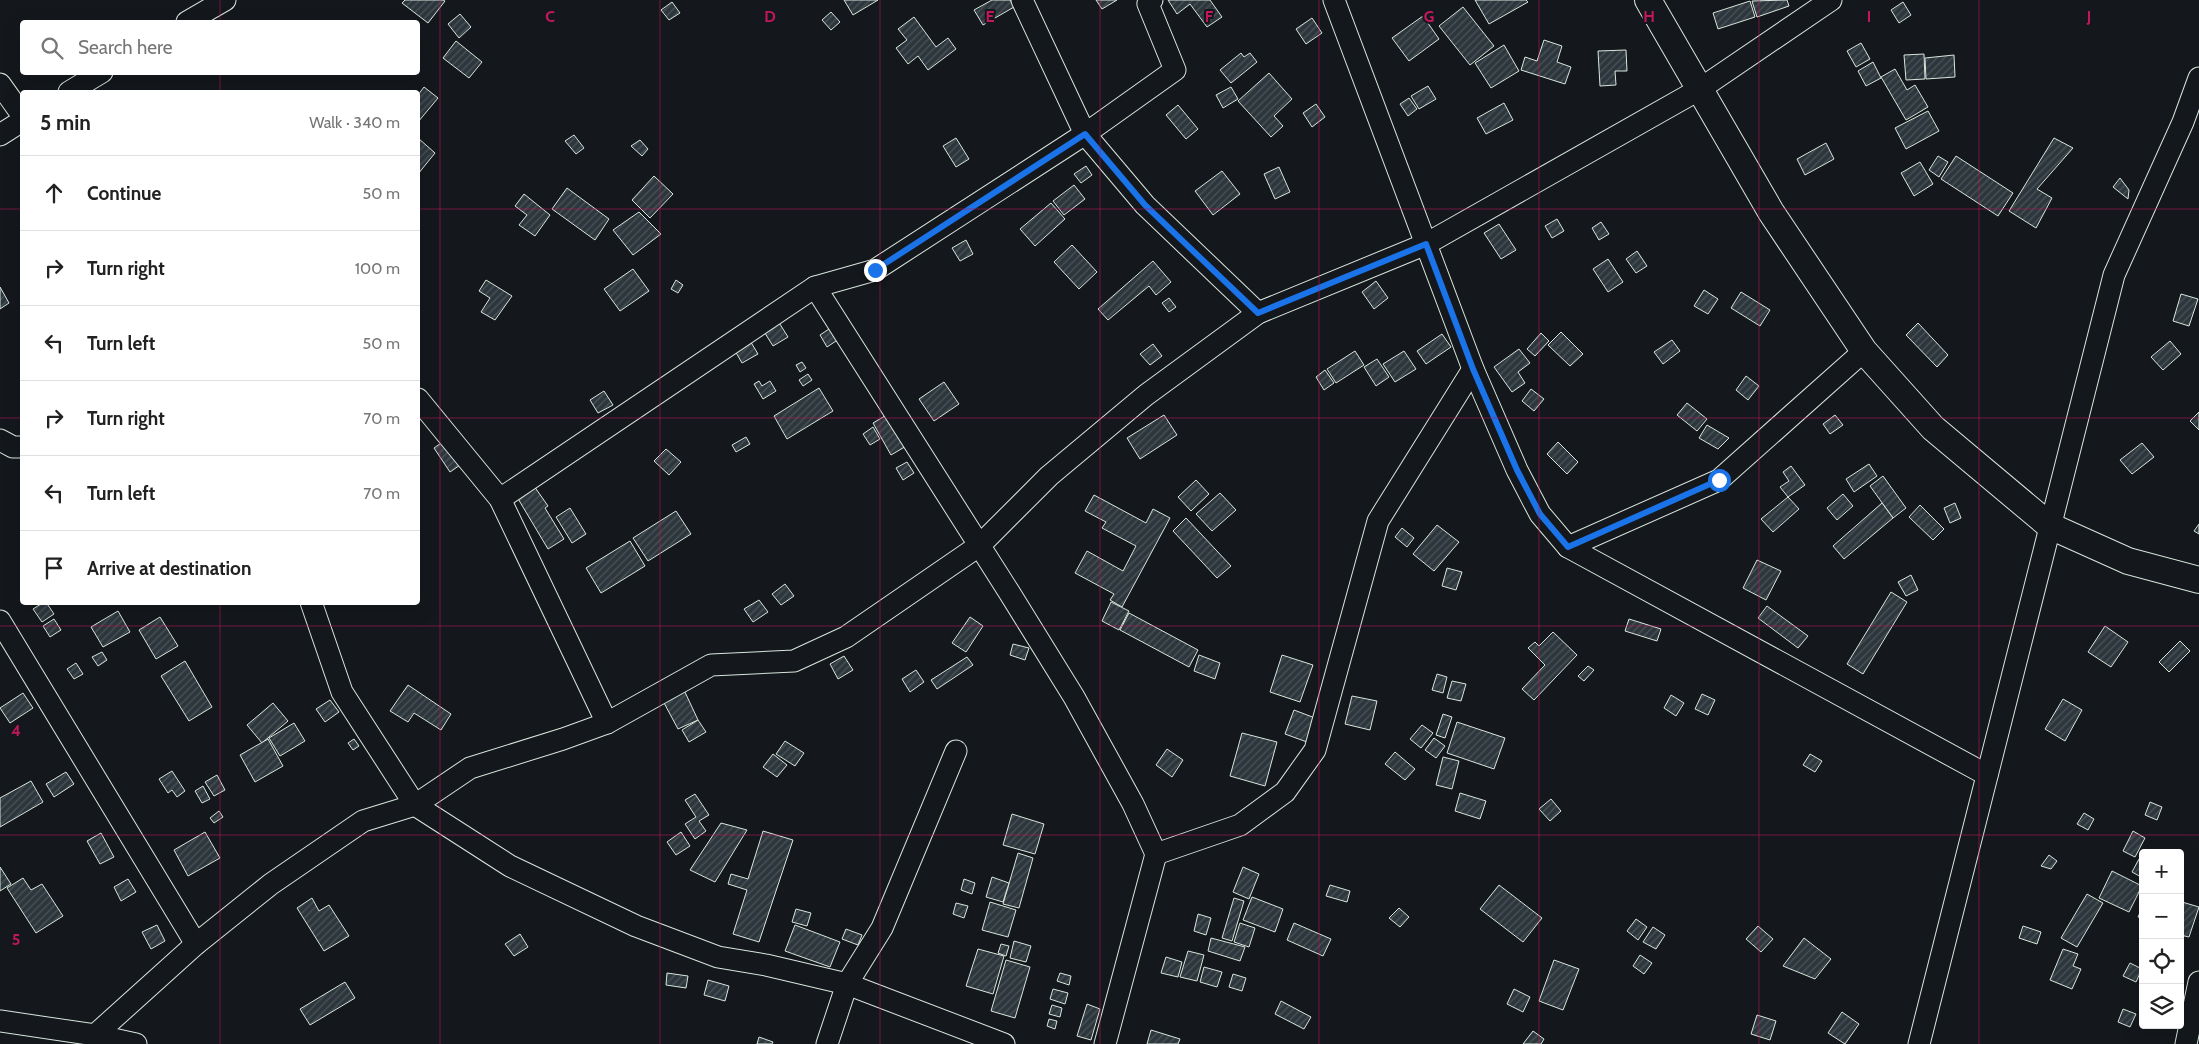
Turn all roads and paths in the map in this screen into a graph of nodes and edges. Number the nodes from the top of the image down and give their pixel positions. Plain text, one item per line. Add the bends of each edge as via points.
1 (225, 0) edge
2 (1022, 0) edge
3 (1152, 0) edge
4 (1334, 0) edge
5 (1648, 0) edge
6 (1832, 0) edge
7 (190, 20) edge
8 (97, 75) edge
9 (2199, 78) edge
10 (0, 84) edge
11 (1700, 89) junction
12 (72, 90) edge
13 (20, 112) edge
14 (20, 122) edge
15 (0, 134) edge
16 (1085, 134) junction
17 (1426, 244) junction
18 (816, 287) junction
19 (1258, 313) junction
20 (1864, 351) junction
21 (1473, 369) junction
22 (420, 400) edge
23 (0, 440) edge
24 (20, 447) edge
25 (500, 499) junction
26 (2050, 526) junction
27 (980, 545) junction
28 (1568, 547) junction
29 (2199, 580) edge
30 (312, 605) edge
31 (0, 621) edge
32 (607, 723) junction
33 (956, 750) dead end
34 (1987, 775) junction
35 (415, 805) junction
36 (1156, 854) junction
37 (196, 944) junction
38 (2199, 982) edge
39 (847, 984) junction
40 (0, 1021) edge
41 (95, 1035) junction
42 (136, 1044) edge
43 (827, 1044) edge
44 (1004, 1044) edge
45 (1105, 1044) edge
46 (1919, 1044) edge
47 (2186, 1044) edge

1 - 7 street
2 - 16 street
3 - 16 street via 1148,4 1175,70
4 - 17 street
5 - 11 street
6 - 11 street
8 - 12 street
9 - 26 street via 2114,275
10 - 13 street
11 - 17 street
11 - 20 street via 1771,212
14 - 15 street
16 - 18 street via 875,270
16 - 19 street via 1145,205
17 - 19 street
17 - 21 street
18 - 25 street
18 - 27 street
19 - 27 street via 1131,407 1049,476
20 - 26 street via 1933,428
20 - 28 street via 1719,480
21 - 28 street via 1540,514
21 - 36 street via 1378,522 1315,750 1285,792 1240,825
22 - 25 street
23 - 24 street
25 - 32 street
26 - 29 street via 2128,561
26 - 34 street
27 - 32 street via 837,641 794,661 711,665
27 - 36 street via 1074,697 1133,804
28 - 34 street
30 - 35 street via 342,692
31 - 37 street
32 - 35 street via 470,768
33 - 39 street via 882,928
34 - 46 street
35 - 37 street via 363,821 271,884
35 - 39 street via 510,866 636,926 718,957
36 - 45 street
37 - 41 street
38 - 47 street
39 - 43 street
39 - 44 street
40 - 41 street
41 - 42 street

